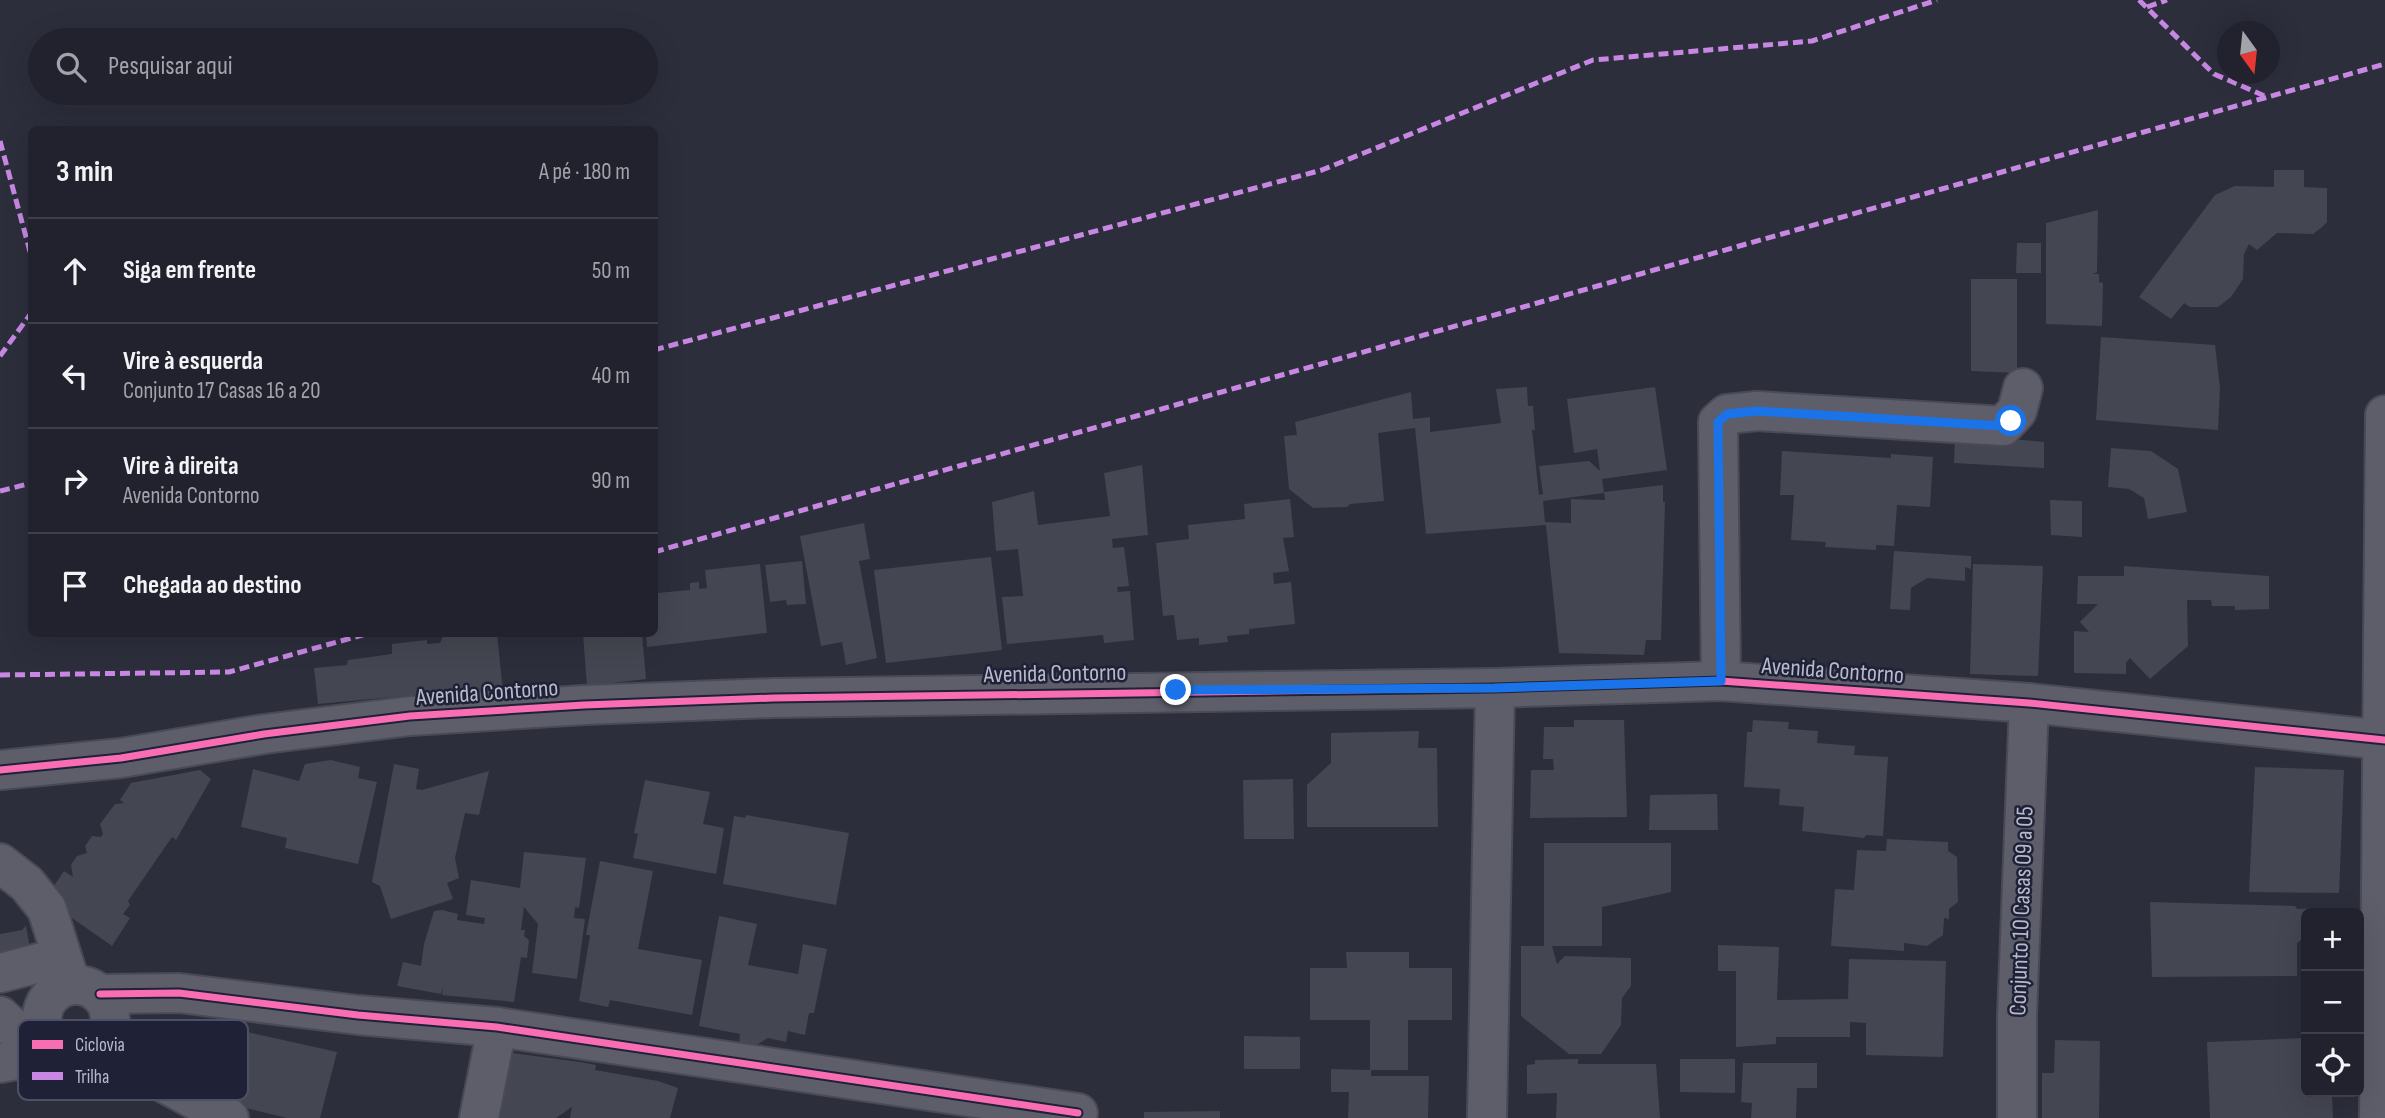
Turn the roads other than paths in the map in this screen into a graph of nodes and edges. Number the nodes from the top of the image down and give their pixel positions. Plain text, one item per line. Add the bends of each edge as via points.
1 (2023, 388) dead end
2 (2385, 415) edge
3 (1721, 681) junction
4 (1495, 688) junction
5 (2029, 703) junction
6 (2384, 740) edge
7 (7, 766) edge
8 (0, 863) edge
9 (0, 973) edge
10 (78, 979) junction
11 (0, 1016) edge
12 (42, 1020) edge
13 (108, 1020) edge
14 (497, 1027) junction
15 (18, 1031) edge
16 (18, 1058) edge
17 (0, 1062) edge
18 (189, 1100) edge
19 (1078, 1113) dead end
20 (229, 1118) edge
21 (479, 1118) edge
22 (1487, 1118) edge
23 (2017, 1118) edge
24 (2379, 1118) edge

1 - 3 street via 2017,411 2003,426 1757,411 1727,414 1718,422
2 - 6 street
3 - 4 street, Avenida Contorno
3 - 5 street, Avenida Contorno
4 - 7 street, Avenida Contorno via 1176,690 584,705 410,716 108,760
4 - 22 street
5 - 6 street, Avenida Contorno
5 - 23 street, Conjunto 10 Casas 09 a 05
6 - 24 street
8 - 10 street via 27,884 47,909
9 - 10 street
10 - 12 street via 54,992 43,1007
10 - 13 street via 107,1004
10 - 14 street via 358,1015
11 - 15 street
14 - 19 street
14 - 21 street
16 - 17 street
18 - 20 street

